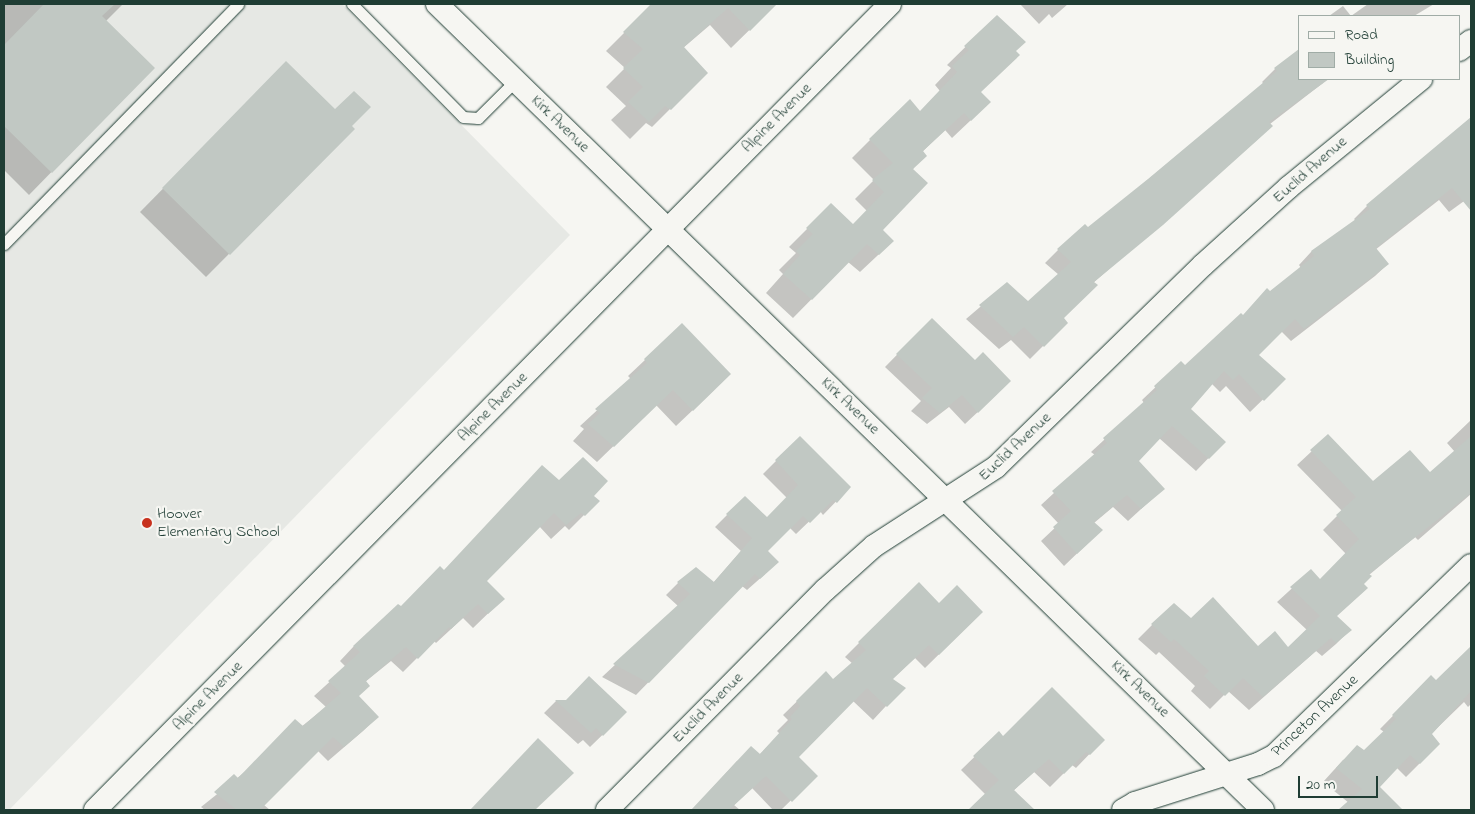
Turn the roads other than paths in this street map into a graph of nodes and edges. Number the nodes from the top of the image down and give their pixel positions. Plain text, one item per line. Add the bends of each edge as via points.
1 (238, 4) edge
2 (352, 4) edge
3 (437, 4) edge
4 (890, 4) edge
5 (1471, 41) edge
6 (1460, 49) edge
7 (516, 80) junction
8 (1420, 80) edge
9 (668, 229) junction
10 (4, 244) edge
11 (945, 499) junction
12 (1471, 565) edge
13 (1226, 774) junction
14 (96, 810) edge
15 (607, 810) edge
16 (1123, 810) edge
17 (1263, 810) edge

1 - 10 lane
2 - 7 lane via 463,117 478,118
3 - 7 street, Kirk Avenue
4 - 9 street, Alpine Avenue
5 - 6 street
7 - 9 street, Kirk Avenue
8 - 11 street, Euclid Avenue via 1296,180 1224,245 996,467 974,484
9 - 11 street, Kirk Avenue
9 - 14 street, Alpine Avenue
11 - 13 street, Kirk Avenue
11 - 15 street, Euclid Avenue via 874,546 825,590
12 - 13 street, Princeton Avenue via 1274,756
13 - 16 street, Princeton Avenue via 1135,803
13 - 17 street, Kirk Avenue

